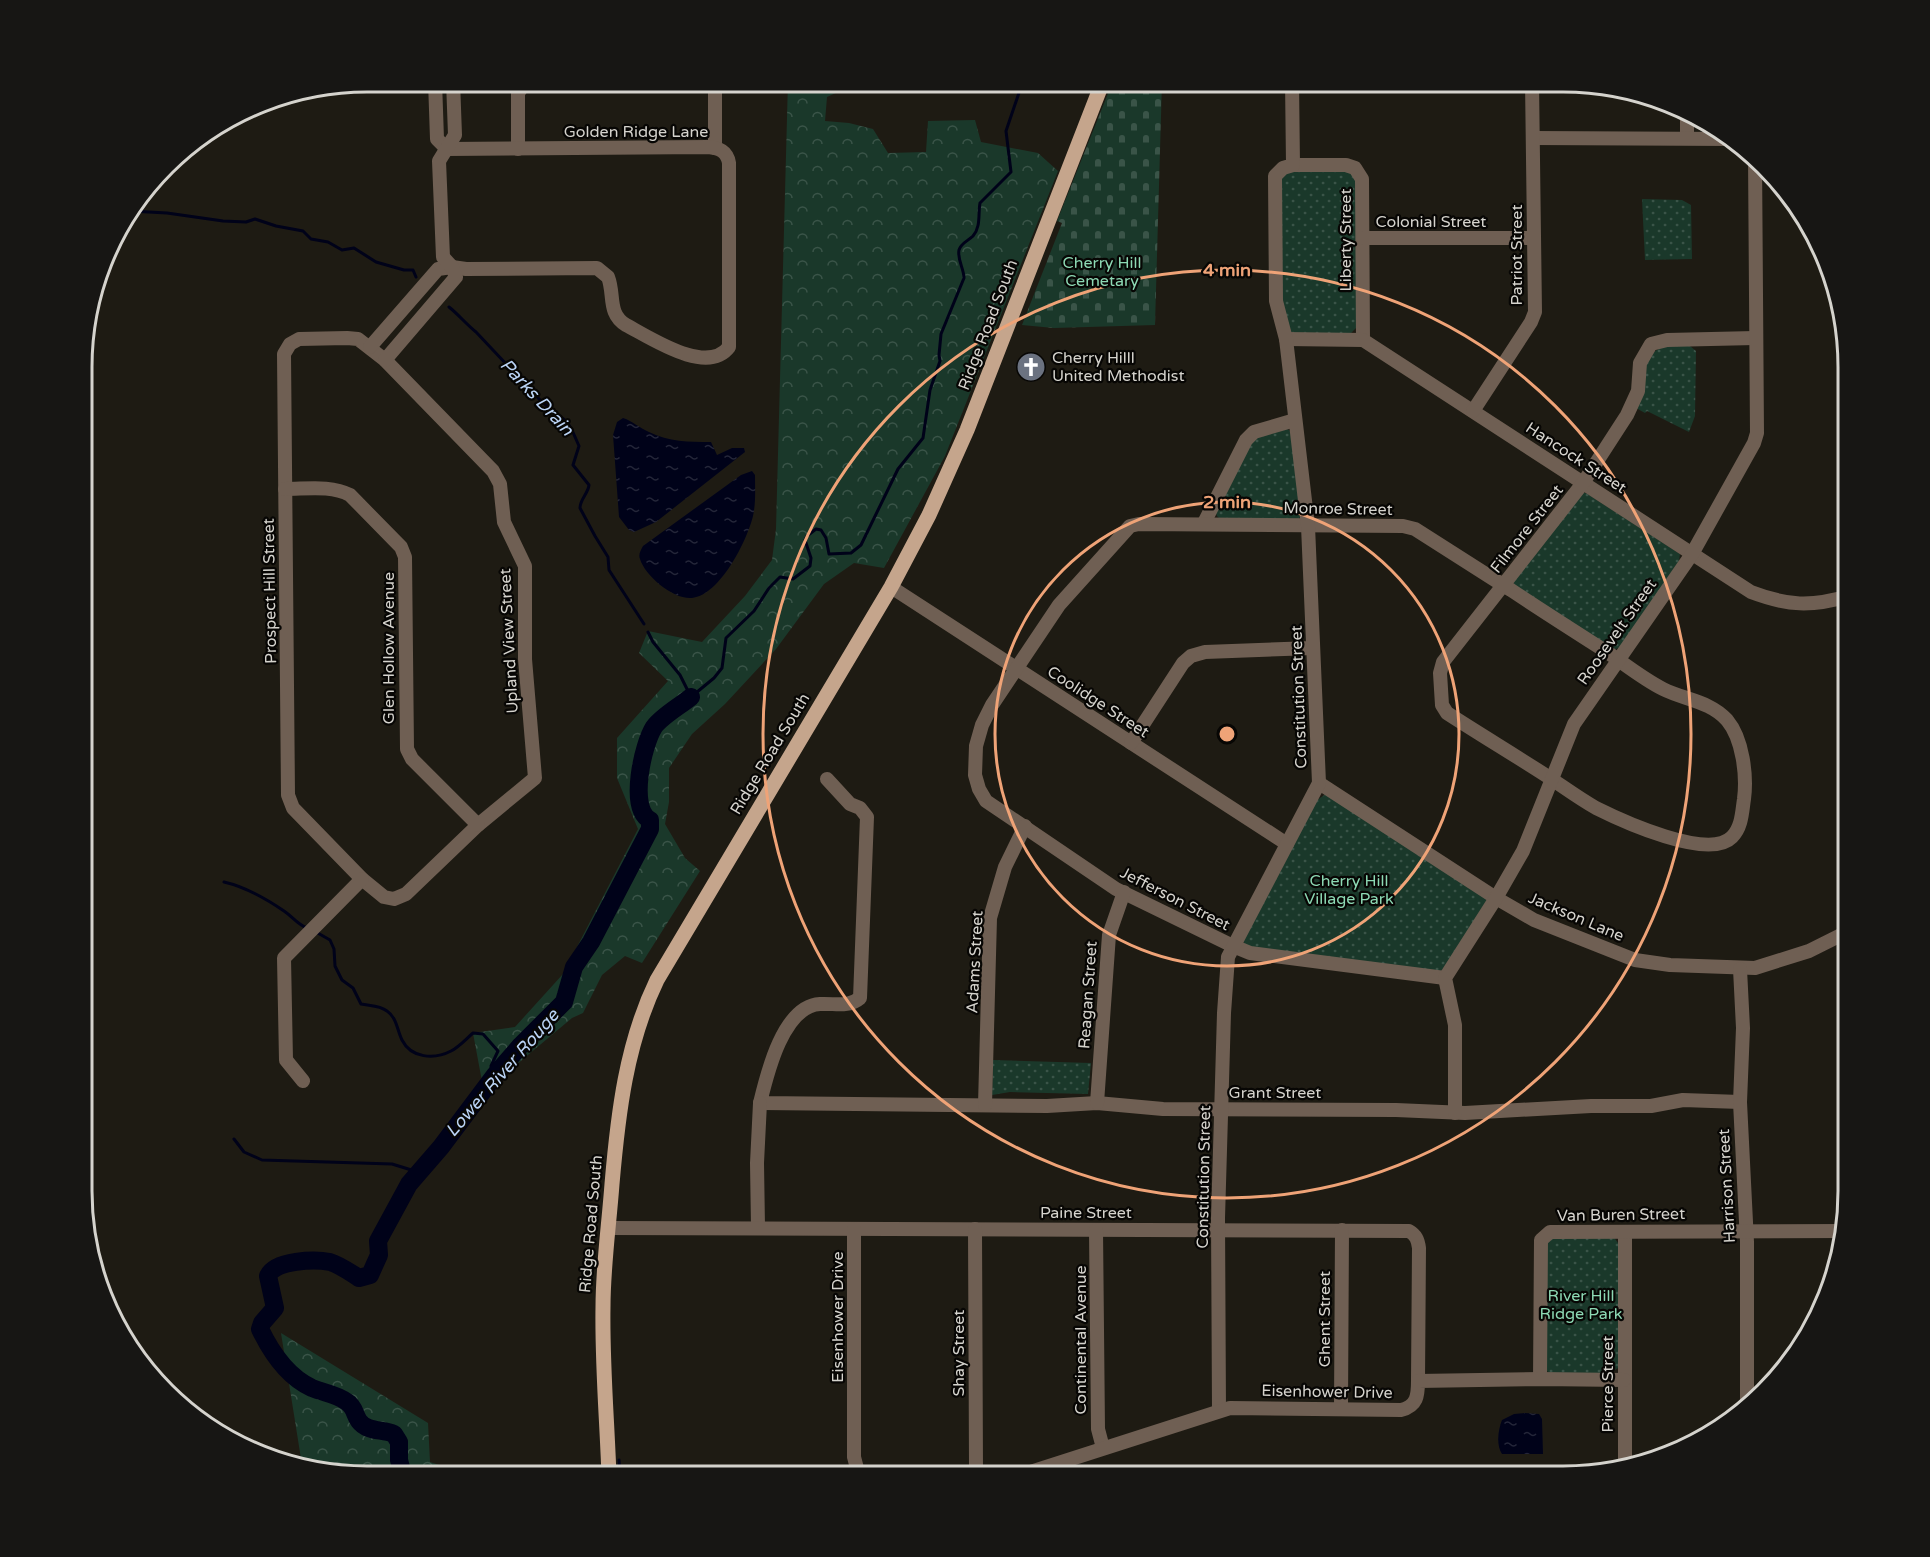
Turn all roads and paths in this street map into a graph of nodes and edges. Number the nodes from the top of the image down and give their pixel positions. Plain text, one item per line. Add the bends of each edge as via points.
1 (435, 92) edge
2 (453, 92) edge
3 (518, 92) edge
4 (715, 92) edge
5 (1098, 92) edge
6 (1292, 92) edge
7 (1532, 92) edge
8 (1687, 121) edge
9 (1533, 138) junction
10 (1687, 138) junction
11 (1717, 139) edge
12 (518, 148) junction
13 (715, 148) junction
14 (447, 149) junction
15 (1293, 165) junction
16 (1755, 169) edge
17 (1364, 238) junction
18 (1533, 238) junction
19 (453, 267) junction
20 (1755, 338) junction
21 (358, 339) joint
22 (1286, 339) junction
23 (1363, 340) junction
24 (370, 347) junction
25 (385, 360) junction
26 (1473, 411) junction
27 (1295, 420) junction
28 (1583, 483) junction
29 (285, 489) junction
30 (1204, 524) junction
31 (1308, 526) junction
32 (1692, 554) junction
33 (1503, 585) junction
34 (891, 587) junction
35 (1838, 599) edge
36 (1313, 648) junction
37 (1618, 660) junction
38 (1016, 669) junction
39 (1131, 743) junction
40 (827, 779) dead end
41 (1552, 779) junction
42 (1319, 783) junction
43 (478, 825) junction
44 (1025, 826) junction
45 (1287, 844) junction
46 (362, 879) junction
47 (1124, 892) junction
48 (1496, 898) junction
49 (1838, 936) edge
50 (1233, 946) junction
51 (1740, 969) junction
52 (1445, 978) junction
53 (303, 1081) dead end
54 (1740, 1102) junction
55 (760, 1103) junction
56 (1097, 1103) junction
57 (985, 1105) junction
58 (1222, 1110) junction
59 (1455, 1113) junction
60 (758, 1227) junction
61 (609, 1228) junction
62 (854, 1229) junction
63 (975, 1229) junction
64 (1218, 1229) junction
65 (1096, 1230) junction
66 (1342, 1230) junction
67 (1746, 1231) junction
68 (1835, 1231) edge
69 (1625, 1232) junction
70 (1540, 1379) junction
71 (1624, 1380) junction
72 (1418, 1381) junction
73 (1747, 1395) edge
74 (1341, 1408) junction
75 (1219, 1410) junction
76 (1103, 1448) junction
77 (1625, 1458) edge
78 (609, 1466) edge
79 (856, 1466) edge
80 (976, 1466) edge
81 (1048, 1466) edge

1 - 14 street via 437,139
2 - 14 street via 455,135
3 - 12 street
4 - 13 street
5 - 34 main road, Ridge Road South via 967,430
6 - 15 street
7 - 9 street, Patriot Street
8 - 10 street
9 - 10 street
9 - 18 street, Patriot Street
10 - 11 street
12 - 13 street, Golden Ridge Lane
12 - 14 street, Golden Ridge Lane
13 - 19 street, Golden Ridge Lane via 726,154 729,163 730,342 722,355 691,356 623,323 612,305 608,277 597,268
14 - 19 street via 439,161 443,257
15 - 17 street, Liberty Street via 1355,168 1362,179
15 - 22 street, Constitution Street via 1275,176 1276,301
16 - 20 street, Roosevelt Street
17 - 18 street, Colonial Street
17 - 23 street, Liberty Street
18 - 26 street, Patriot Street via 1535,312
19 - 24 street via 438,269
19 - 25 street via 456,277
20 - 28 street, Filmore Street via 1667,340 1650,344 1640,363 1635,400 1628,415
20 - 32 street, Roosevelt Street via 1754,443
21 - 24 street, Upland View Street
21 - 29 street, Prospect Hill Street via 299,339 284,354
22 - 23 street
22 - 27 street, Constitution Street
23 - 26 street, Hancock Street
24 - 25 street, Upland View Street
25 - 43 street, Upland View Street via 494,471 500,484 504,522 525,566 525,659 535,778
26 - 28 street, Hancock Street
27 - 30 street via 1254,432 1246,440
27 - 31 street, Constitution Street
28 - 32 street, Hancock Street
28 - 33 street, Filmore Street
29 - 43 street, Glen Hollow Avenue via 342,491 401,547 405,557 407,749 412,759
29 - 46 street, Prospect Hill Street via 288,795 293,808
30 - 31 street, Monroe Street
30 - 38 street, Monroe Street via 1130,526 1059,604
31 - 33 street, Monroe Street via 1415,529
31 - 36 street, Constitution Street
32 - 35 street, Hancock Street via 1751,592 1773,600 1800,605
32 - 37 street, Roosevelt Street
33 - 37 street, Monroe Street
33 - 41 street, Filmore Street via 1443,662 1442,705 1447,713
34 - 38 street, Coolidge Street
34 - 61 main road, Ridge Road South via 647,1002 626,1075
36 - 39 street via 1205,652 1191,656
36 - 42 street, Constitution Street
37 - 41 street, Roosevelt Street via 1574,724
37 - 41 street, Monroe Street via 1662,688 1704,703 1729,722 1737,738 1745,793 1737,830 1720,844 1705,846 1680,840 1633,825 1595,807
38 - 39 street, Coolidge Street
38 - 44 street, Jefferson Street via 982,725 976,746 975,775 986,801
39 - 45 street, Coolidge Street
40 - 55 street via 867,817 860,998 853,1004 807,1006 797,1014 780,1040
41 - 48 street, Roosevelt Street via 1523,851
42 - 45 street, Constitution Street
42 - 48 street, Jackson Lane
43 - 46 street, Upland View Street via 398,898 384,897
44 - 47 street, Jefferson Street
44 - 57 street, Adams Street via 1005,867 990,918
45 - 50 street, Constitution Street
46 - 53 street via 284,958 286,1060
47 - 50 street, Jefferson Street
47 - 56 street, Reagan Street via 1109,935
48 - 51 street, Jackson Lane via 1534,920 1635,960
48 - 52 street, Roosevelt Street
49 - 51 street, Jackson Lane via 1773,964
50 - 52 street, Jefferson Street via 1250,953
50 - 58 street, Constitution Street via 1228,957 1224,1013
51 - 54 street, Harrison Street
52 - 59 street via 1455,1024
54 - 59 street, Grant Street via 1683,1100 1652,1106
54 - 67 street, Harrison Street
55 - 57 street, Grant Street
55 - 60 street
56 - 57 street, Grant Street
56 - 58 street, Grant Street
58 - 59 street, Grant Street
58 - 64 street, Constitution Street
60 - 61 street, Paine Street
60 - 62 street, Paine Street
61 - 78 main road, Ridge Road South via 603,1308
62 - 63 street, Paine Street
62 - 79 street, Eisenhower Drive
63 - 65 street, Paine Street
63 - 80 street, Shay Street
64 - 65 street, Paine Street
64 - 66 street, Paine Street
64 - 75 street, Constitution Street
65 - 76 street, Continental Avenue via 1098,1430
66 - 72 street, Paine Street via 1408,1231 1418,1241
66 - 74 street, Ghent Street
67 - 68 street, Van Buren Street
67 - 69 street, Van Buren Street
67 - 73 street, Harrison Street
69 - 70 street, Van Buren Street via 1550,1232 1541,1240
69 - 71 street, Pierce Street
70 - 71 street
70 - 72 street
71 - 77 street, Pierce Street
72 - 74 street, Eisenhower Drive via 1416,1402 1410,1407
74 - 75 street, Eisenhower Drive
75 - 76 street, Eisenhower Drive
76 - 81 street, Eisenhower Drive

